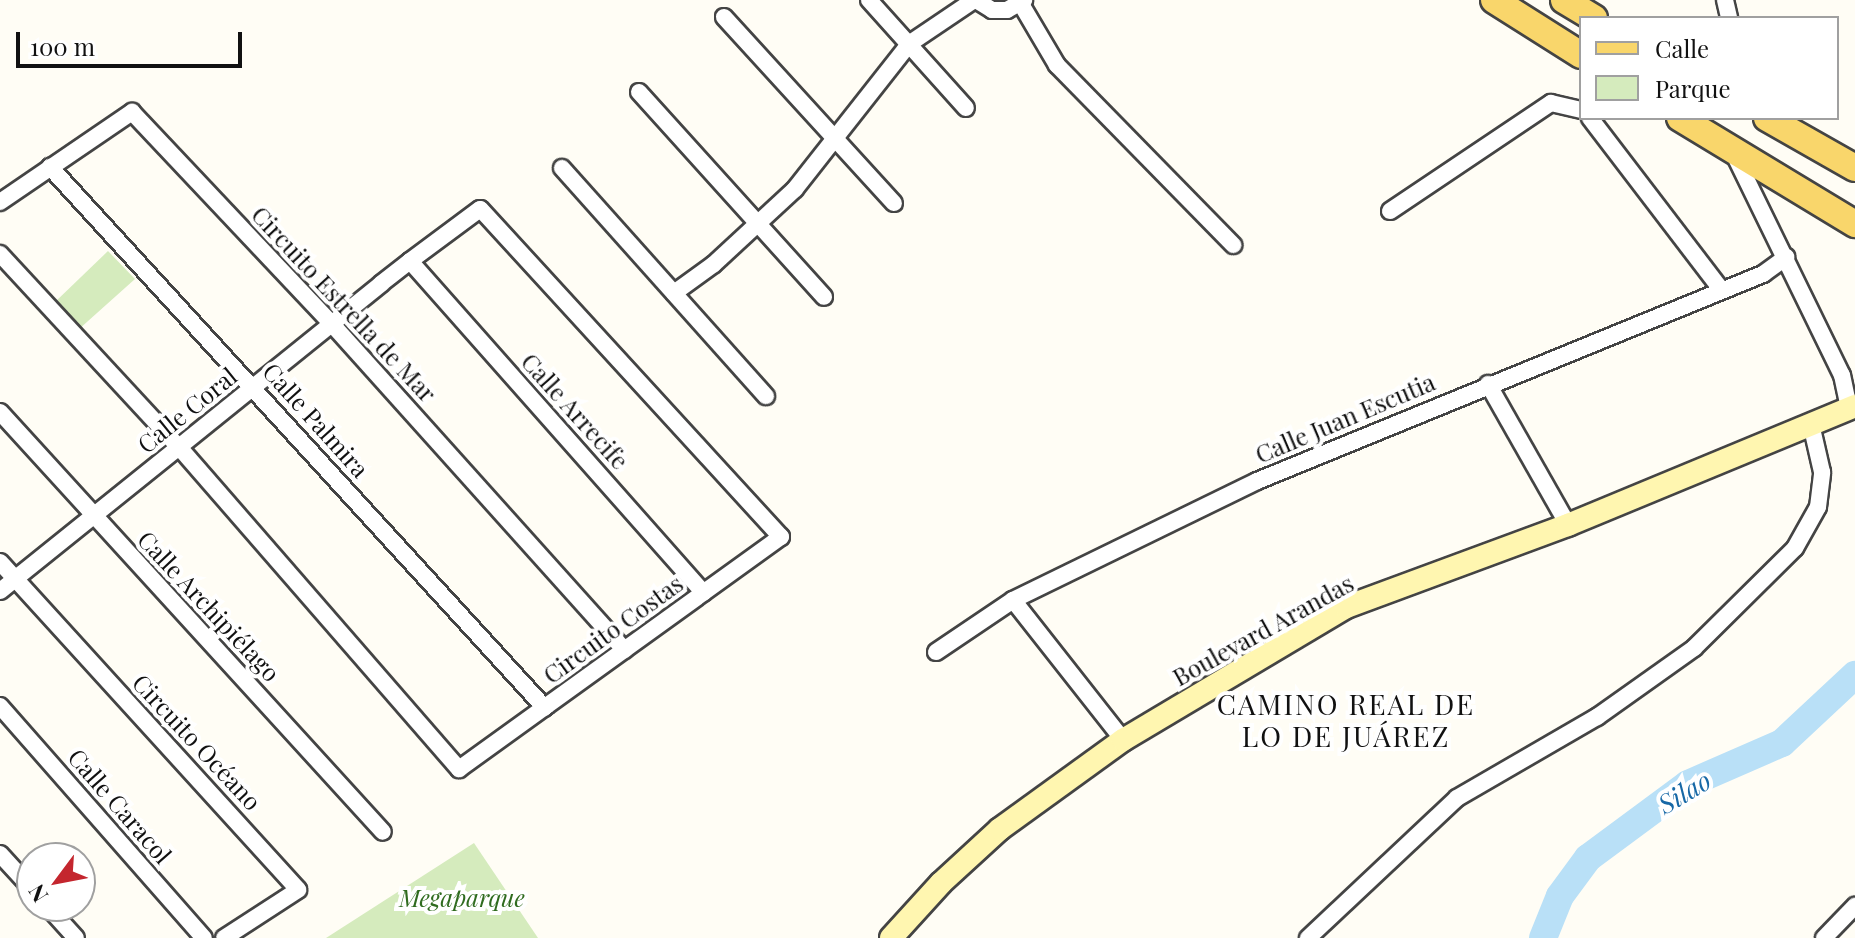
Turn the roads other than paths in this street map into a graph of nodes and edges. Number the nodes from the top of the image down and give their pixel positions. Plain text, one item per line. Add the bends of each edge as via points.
1 (869, 0) edge
2 (975, 0) edge
3 (1494, 0) edge
4 (1564, 0) edge
5 (1022, 2) edge
6 (1591, 16) edge
7 (724, 17) dead end
8 (909, 44) junction
9 (1579, 54) edge
10 (639, 92) dead end
11 (966, 108) dead end
12 (1579, 111) edge
13 (1589, 120) edge
14 (1683, 120) edge
15 (1771, 120) edge
16 (837, 140) junction
17 (1732, 149) junction
18 (50, 167) junction
19 (562, 168) dead end
20 (1855, 168) edge
21 (0, 202) edge
22 (894, 203) dead end
23 (480, 209) joint
24 (1390, 211) dead end
25 (1855, 224) edge
26 (759, 225) junction
27 (1233, 245) dead end
28 (0, 254) edge
29 (1786, 257) junction
30 (410, 261) junction
31 (1720, 288) junction
32 (674, 293) junction
33 (824, 297) dead end
34 (332, 324) junction
35 (1488, 384) junction
36 (253, 387) junction
37 (766, 396) dead end
38 (1853, 405) edge
39 (0, 412) edge
40 (1811, 424) junction
41 (179, 447) junction
42 (93, 516) junction
43 (1568, 525) junction
44 (0, 562) edge
45 (15, 579) junction
46 (0, 591) edge
47 (704, 593) junction
48 (1013, 600) junction
49 (624, 650) junction
50 (936, 652) dead end
51 (0, 706) edge
52 (545, 708) junction
53 (1123, 740) junction
54 (383, 832) dead end
55 (0, 854) edge
56 (16, 872) edge
57 (1855, 906) edge
58 (62, 922) edge
59 (76, 938) edge
60 (204, 938) edge
61 (224, 938) edge
62 (891, 938) edge
63 (1308, 938) edge
64 (1824, 938) edge

1 - 8 street
2 - 5 street via 992,10
2 - 8 street
3 - 9 main road
4 - 6 main road
5 - 27 street via 1057,65
7 - 16 street
8 - 11 street
8 - 16 street
10 - 26 street
12 - 24 street via 1551,103
13 - 31 street
14 - 17 main road
15 - 20 main road
16 - 22 street
16 - 26 street
17 - 25 main road
17 - 29 street
18 - 21 street, Circuito Estrella de Mar
18 - 34 street, Circuito Estrella de Mar via 132,112
18 - 36 street, Calle Palmira
19 - 32 street
23 - 30 street, Calle Coral
23 - 47 street, Circuito Costas via 781,537
26 - 32 street
26 - 33 street
28 - 41 street
29 - 31 street, Calle Juan Escutia via 1763,274
29 - 38 street
30 - 34 street, Calle Coral
30 - 47 street, Calle Arrecife
31 - 35 street, Calle Juan Escutia
32 - 37 street
34 - 36 street, Calle Coral
34 - 49 street, Circuito Estrella de Mar
35 - 43 street
35 - 48 street, Calle Juan Escutia via 1257,481
36 - 41 street, Calle Coral
36 - 52 street, Calle Palmira
38 - 40 main road, Boulevard Arandas
39 - 42 street, Calle Archipiélago
40 - 43 main road, Boulevard Arandas
40 - 63 street via 1822,472 1818,507 1795,548 1694,648 1597,717 1457,798
41 - 42 street, Calle Coral
41 - 52 street, Circuito Costas via 459,769
42 - 45 street, Calle Coral
42 - 54 street, Calle Archipiélago
43 - 53 main road, Boulevard Arandas via 1346,607
44 - 45 street, Circuito Océano
45 - 46 street, Calle Coral
45 - 61 street, Circuito Océano via 298,890
47 - 49 street, Circuito Costas
48 - 50 street, Calle Juan Escutia
48 - 53 street
49 - 52 street, Circuito Costas
51 - 60 street, Calle Caracol
53 - 62 main road, Boulevard Arandas via 1000,829
55 - 56 street
57 - 64 street
58 - 59 street

